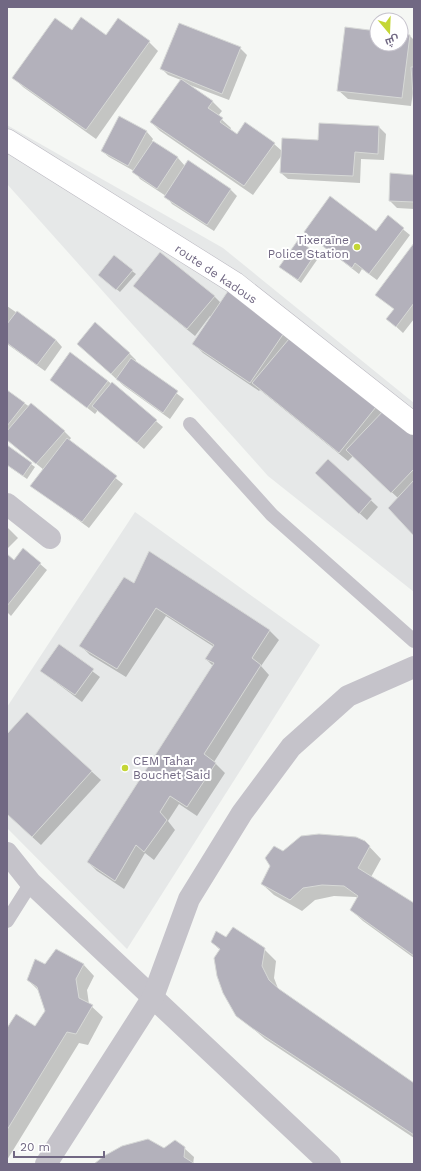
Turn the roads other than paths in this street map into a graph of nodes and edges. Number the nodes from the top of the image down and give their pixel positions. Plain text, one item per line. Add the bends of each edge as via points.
1 (7, 140) edge
2 (190, 424) dead end
3 (414, 424) edge
4 (7, 504) edge
5 (50, 538) dead end
6 (414, 641) edge
7 (414, 667) edge
8 (7, 853) edge
9 (31, 883) junction
10 (7, 921) edge
11 (153, 997) junction
12 (46, 1164) edge
13 (329, 1164) edge

1 - 3 main road, route de kadous via 234,283
2 - 6 lane via 272,515
4 - 5 street
7 - 11 street via 348,696 291,747 242,813 189,899
8 - 9 street
9 - 10 lane
9 - 11 street
11 - 12 street
11 - 13 street

